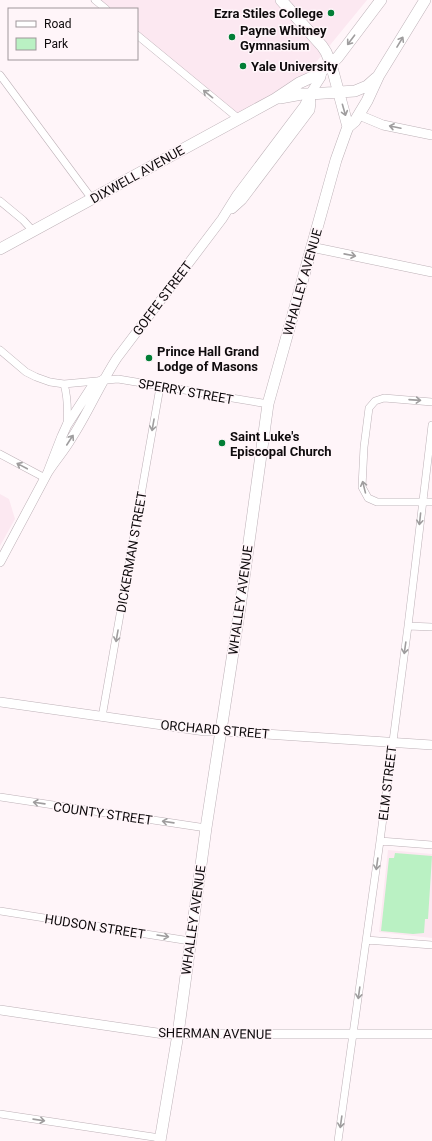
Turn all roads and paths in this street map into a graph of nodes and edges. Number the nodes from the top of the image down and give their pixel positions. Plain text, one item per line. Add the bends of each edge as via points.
1 (95, 0) edge
2 (281, 0) edge
3 (381, 0) edge
4 (426, 0) edge
5 (105, 8) edge
6 (138, 36) edge
7 (325, 69) junction
8 (0, 74) edge
9 (379, 75) junction
10 (339, 92) junction
11 (310, 94) junction
12 (275, 99) junction
13 (359, 115) junction
14 (238, 119) junction
15 (348, 127) junction
16 (432, 135) edge
17 (92, 198) junction
18 (0, 201) edge
19 (33, 231) junction
20 (311, 247) junction
21 (0, 249) edge
22 (432, 272) edge
23 (0, 350) edge
24 (104, 379) junction
25 (64, 384) junction
26 (160, 387) junction
27 (432, 402) edge
28 (268, 404) junction
29 (67, 425) junction
30 (432, 425) edge
31 (0, 454) edge
32 (46, 475) junction
33 (422, 502) junction
34 (432, 502) edge
35 (0, 562) edge
36 (408, 626) junction
37 (432, 628) edge
38 (0, 702) edge
39 (102, 717) junction
40 (221, 731) junction
41 (392, 742) junction
42 (432, 745) edge
43 (0, 797) edge
44 (206, 828) junction
45 (380, 841) junction
46 (432, 845) edge
47 (0, 911) edge
48 (366, 940) junction
49 (190, 941) junction
50 (432, 946) edge
51 (0, 1010) edge
52 (178, 1034) junction
53 (353, 1034) junction
54 (432, 1034) edge
55 (0, 1114) edge
56 (160, 1139) edge
57 (338, 1141) edge

1 - 5 street
2 - 7 main road via 326,52
3 -> 7 main road via 338,57
9 -> 4 main road
14 -> 6 street
7 - 10 main road
7 - 11 main road, GOFFE STREET
7 - 12 main road, DIXWELL AVENUE
8 - 17 street
9 - 10 main road, DIXWELL AVENUE via 362,89
9 - 13 main road, WHALLEY AVENUE
10 - 11 main road, DIXWELL AVENUE
10 -> 15 main road
11 - 12 main road, DIXWELL AVENUE
11 - 24 main road, GOFFE STREET via 304,106
12 - 14 main road, DIXWELL AVENUE
13 - 15 main road, WHALLEY AVENUE
16 -> 13 main road via 383,125
14 - 17 main road, DIXWELL AVENUE
15 - 20 main road, WHALLEY AVENUE
17 - 19 main road, DIXWELL AVENUE
18 - 19 street
19 - 21 main road, DIXWELL AVENUE
20 -> 22 main road
20 - 28 main road, WHALLEY AVENUE
23 - 25 street, SPERRY STREET via 36,377
24 - 25 street, SPERRY STREET
24 - 26 street, SPERRY STREET
24 - 29 main road, GOFFE STREET via 91,388
32 -> 24 main road, GOFFE STREET via 71,439
25 - 29 street via 68,395
26 - 28 street, SPERRY STREET
26 -> 39 street, DICKERMAN STREET
33 -> 27 street via 377,502 368,498 362,487 364,447 368,408 375,401 384,398
28 - 40 main road, WHALLEY AVENUE
29 - 32 main road, GOFFE STREET
30 - 33 street, ELM STREET
32 -> 31 street
32 - 35 main road, GOFFE STREET
33 - 34 street
33 -> 36 street, ELM STREET
36 - 37 street
36 -> 41 street, ELM STREET
38 - 39 main road, ORCHARD STREET
39 - 40 main road, ORCHARD STREET
40 - 41 main road, ORCHARD STREET
40 - 44 main road, WHALLEY AVENUE
41 - 42 main road, ORCHARD STREET
41 - 45 street, ELM STREET
44 -> 43 street, COUNTY STREET
44 - 49 main road, WHALLEY AVENUE
45 - 46 street
45 -> 48 street, ELM STREET
47 -> 49 street, HUDSON STREET
48 - 50 street
48 -> 53 street, ELM STREET
49 - 52 main road, WHALLEY AVENUE
51 - 52 main road, SHERMAN AVENUE via 148,1032
52 - 53 main road, SHERMAN AVENUE
52 - 56 main road, WHALLEY AVENUE
53 - 54 main road, SHERMAN AVENUE
53 -> 57 street, ELM STREET
55 -> 56 street

